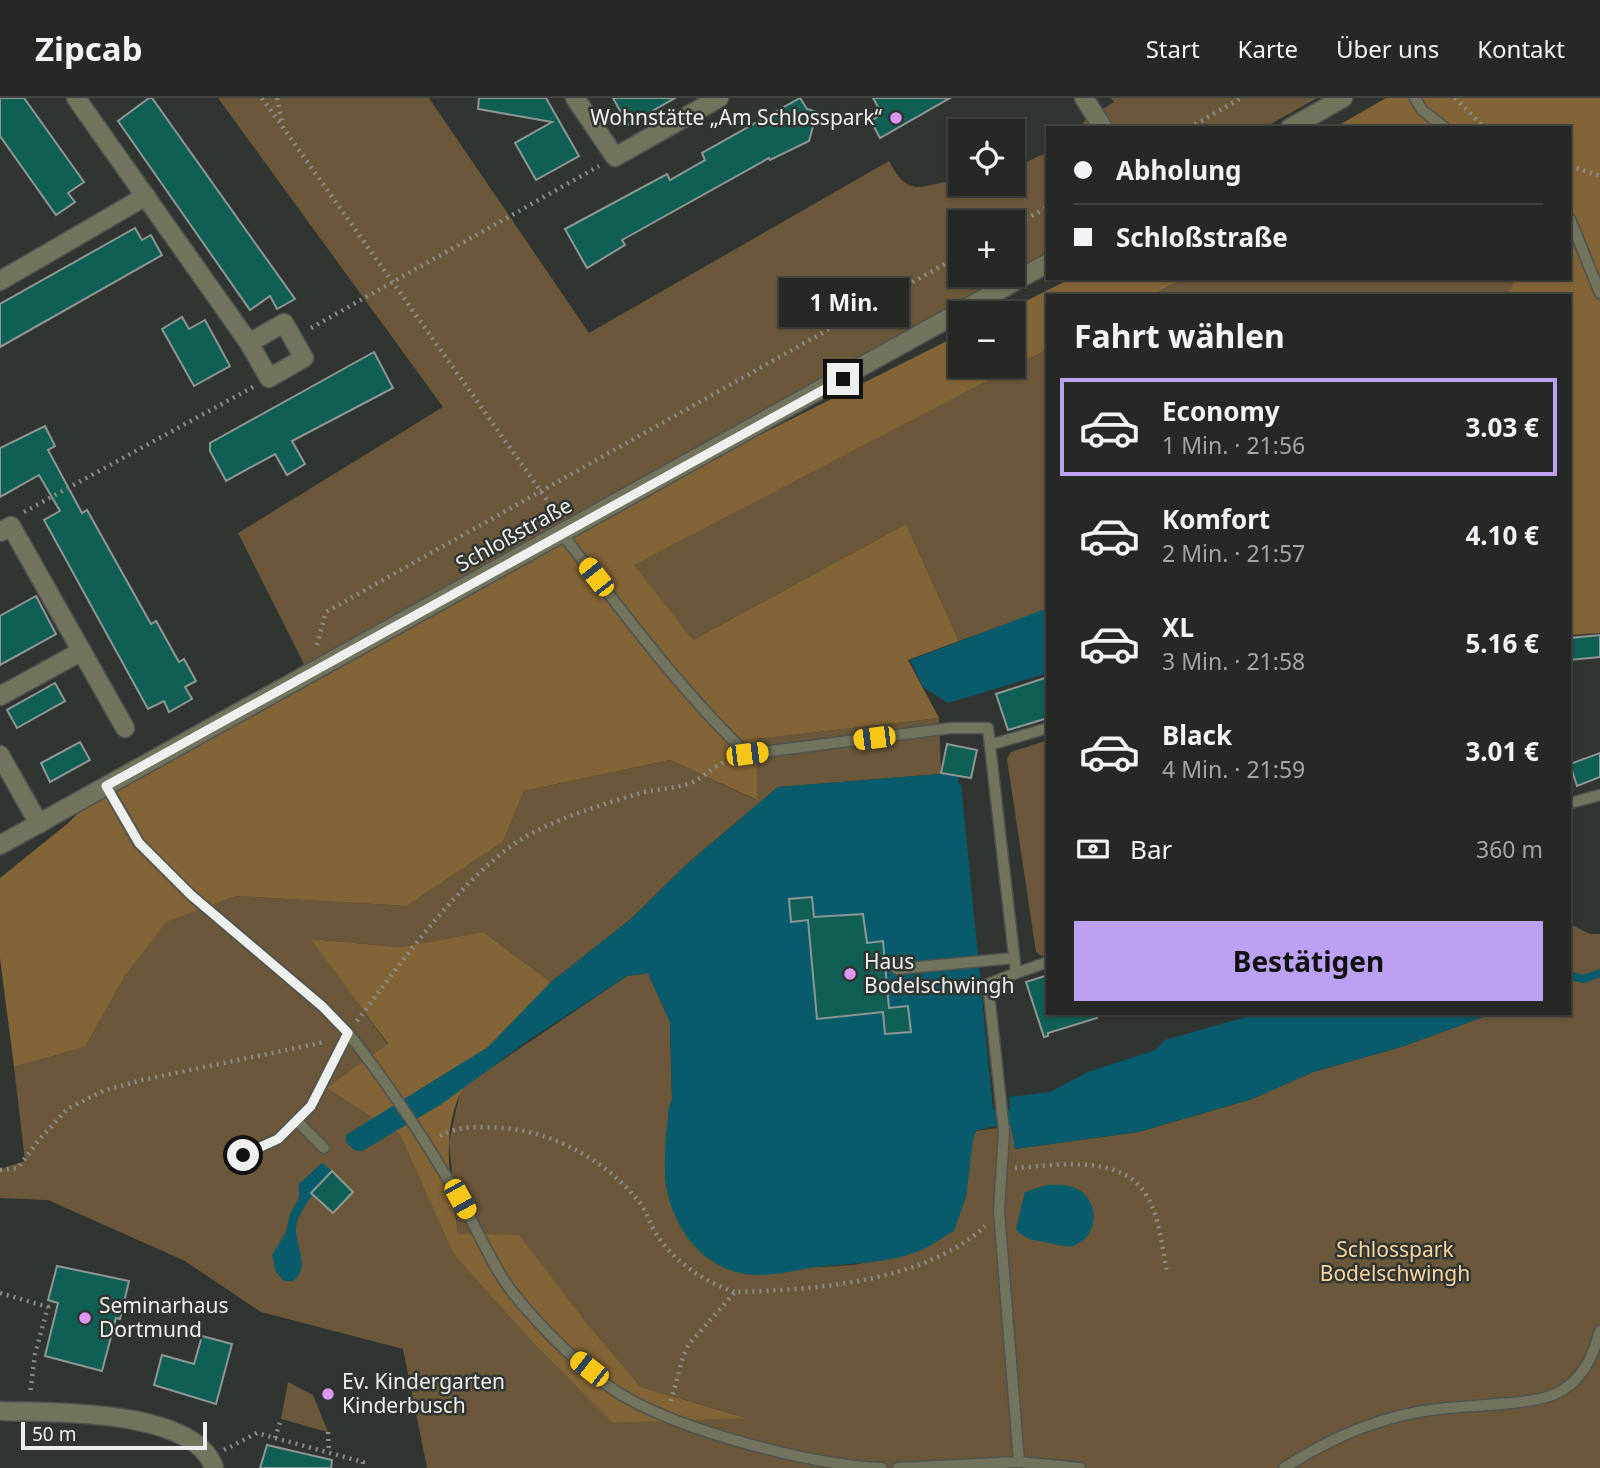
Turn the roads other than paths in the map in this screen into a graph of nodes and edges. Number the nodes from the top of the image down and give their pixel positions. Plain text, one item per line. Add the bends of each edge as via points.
1 (76, 98) edge
2 (575, 98) edge
3 (719, 98) edge
4 (1084, 98) edge
5 (1343, 98) edge
6 (1415, 98) edge
7 (1102, 126) edge
8 (1294, 126) edge
9 (1442, 126) edge
10 (146, 196) junction
11 (1571, 221) edge
12 (1046, 264) edge
13 (0, 281) edge
14 (1600, 293) edge
15 (249, 343) junction
16 (5, 529) edge
17 (566, 533) junction
18 (82, 651) junction
19 (0, 696) edge
20 (125, 728) dead end
21 (1046, 728) edge
22 (990, 745) junction
23 (0, 755) edge
24 (106, 786) junction
25 (1600, 795) edge
26 (1571, 803) edge
27 (39, 824) junction
28 (0, 845) edge
29 (1014, 958) junction
30 (1046, 963) edge
31 (897, 969) dead end
32 (1016, 972) junction
33 (348, 1033) junction
34 (297, 1121) junction
35 (324, 1148) dead end
36 (243, 1155) dead end
37 (1600, 1331) edge
38 (0, 1411) edge
39 (1019, 1462) junction
40 (211, 1463) edge
41 (882, 1468) edge
42 (898, 1468) edge
43 (1080, 1468) edge
44 (1284, 1468) edge

1 - 10 street
2 - 3 street via 615,157
4 - 7 street
5 - 8 street
6 - 9 lane
10 - 13 street
10 - 15 street
11 - 14 lane
12 - 17 street, Schloßstraße
15 - 15 street via 284,323 304,358 269,378
16 - 18 street
17 - 22 lane via 671,671 747,754 951,728 988,728
17 - 24 street, Schloßstraße
18 - 19 street
18 - 20 street
21 - 22 lane
22 - 29 lane
23 - 27 street
24 - 27 street, Schloßstraße
24 - 33 lane via 139,843
25 - 26 lane
27 - 28 street, Schloßstraße
29 - 31 lane
29 - 32 lane
30 - 32 lane
32 - 39 lane via 989,984 1004,1131 999,1211
33 - 34 lane via 311,1106
33 - 41 lane via 414,1126 513,1292 574,1357 620,1394 666,1415 760,1446 844,1465
34 - 35 lane
34 - 36 lane via 278,1139
37 - 44 lane via 1581,1374 1554,1395 1395,1416 1339,1438
38 - 40 street via 100,1414 151,1423 200,1446
39 - 42 lane
39 - 43 lane

